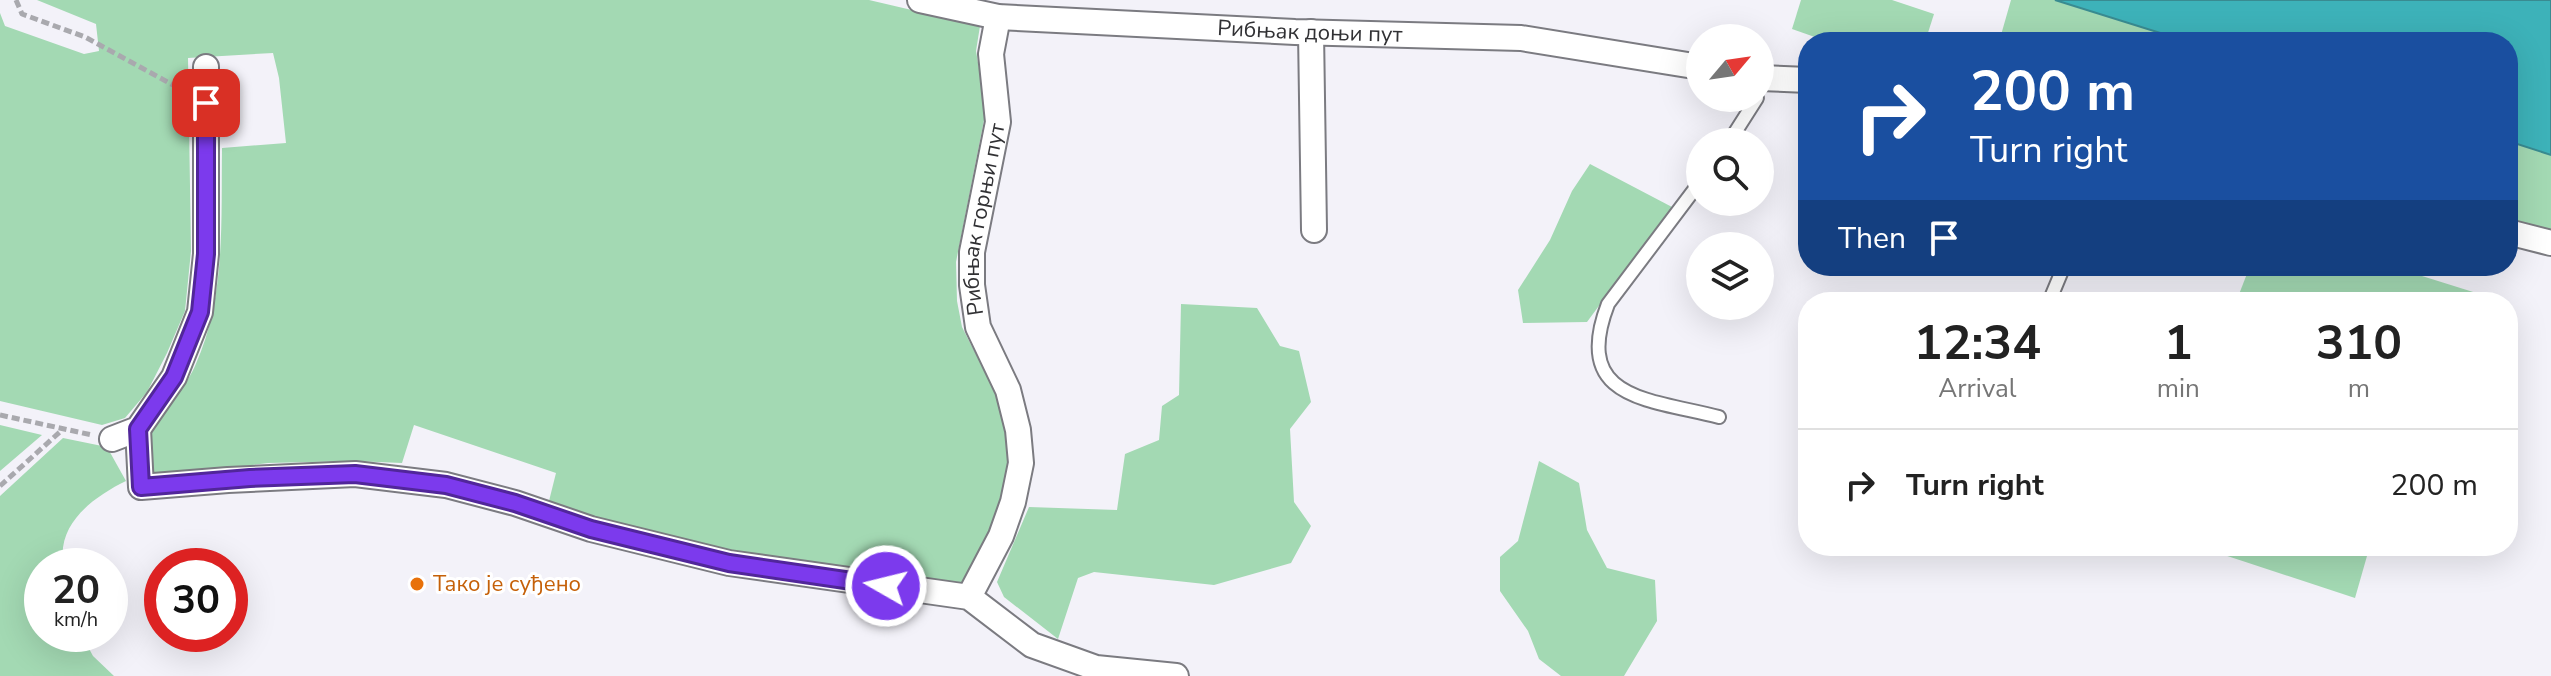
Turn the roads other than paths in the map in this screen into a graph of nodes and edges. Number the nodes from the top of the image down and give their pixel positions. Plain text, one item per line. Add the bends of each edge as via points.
1 (920, 0) edge
2 (998, 17) junction
3 (1311, 32) junction
4 (1686, 65) edge
5 (206, 67) dead end
6 (1798, 81) edge
7 (1774, 85) edge
8 (1686, 201) edge
9 (1314, 230) dead end
10 (2518, 235) edge
11 (2551, 243) edge
12 (1719, 417) dead end
13 (138, 429) junction
14 (112, 439) road end
15 (969, 597) junction
16 (1176, 676) edge

1 - 2 street, Рибњак доњи пут
2 - 3 street, Рибњак доњи пут
2 - 15 street, Рибњак горњи пут via 991,54 998,122 972,252 972,285 978,327 1008,390 1021,463 1001,536
3 - 4 street, Рибњак доњи пут via 1521,38
3 - 9 street
5 - 13 street via 206,254 200,312 174,377
6 - 7 street
8 - 12 lane via 1608,304 1596,350 1605,375 1617,387
10 - 11 street
13 - 14 street
13 - 15 street via 141,487 355,474 446,485 729,563
15 - 16 street via 1032,645 1096,668

